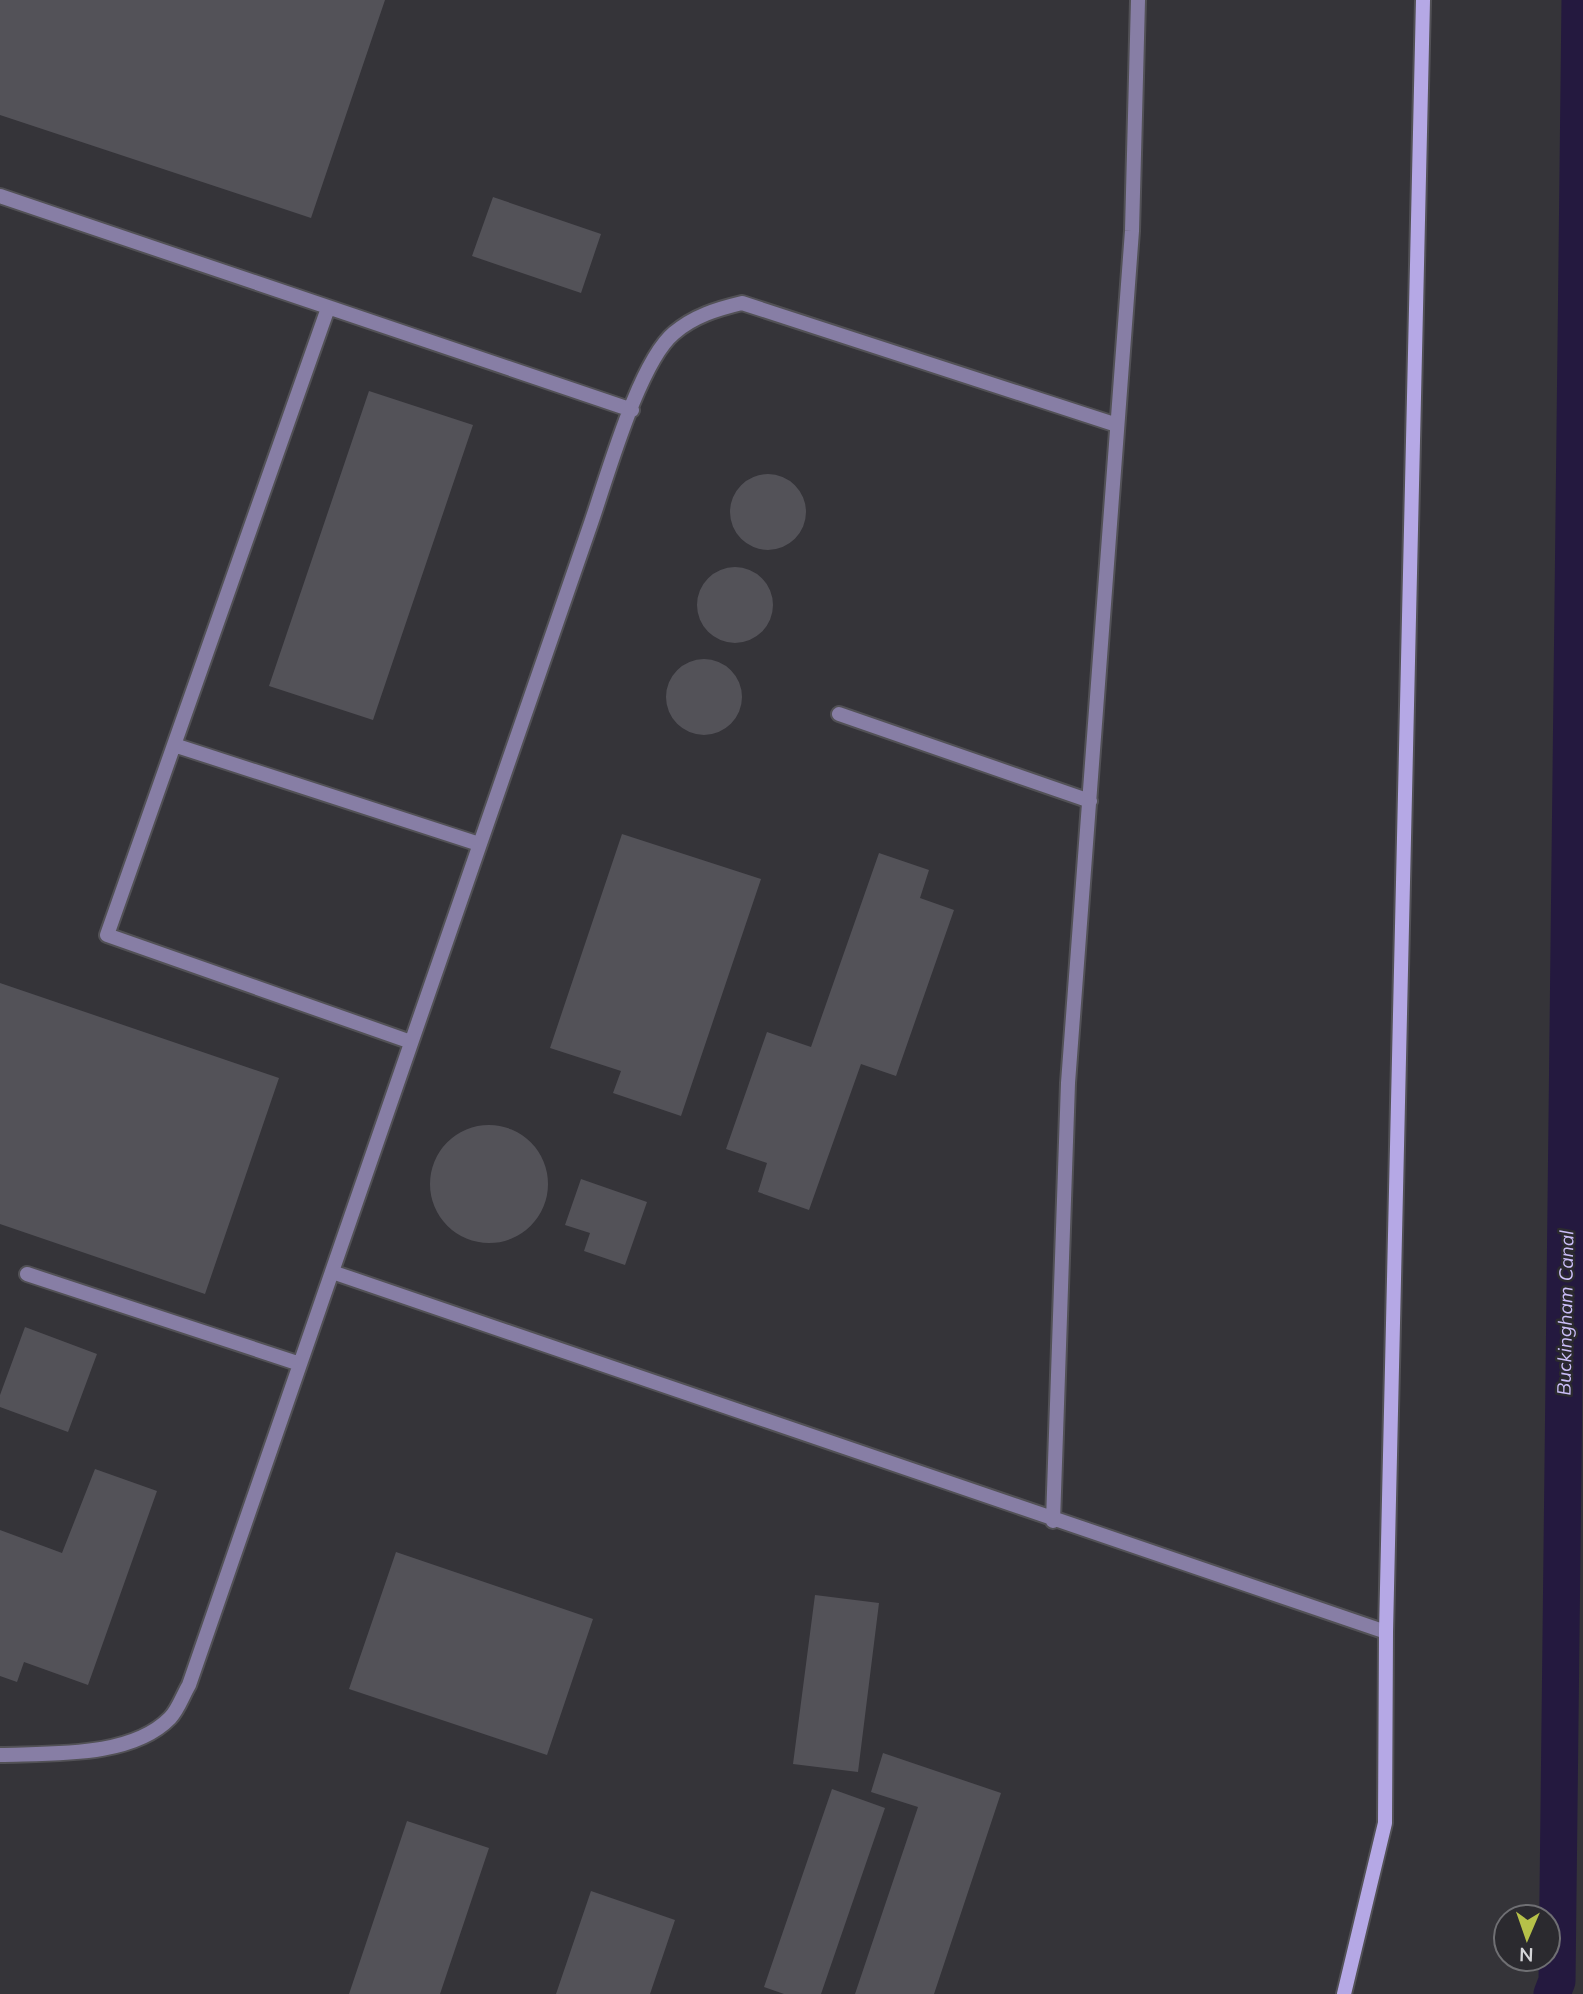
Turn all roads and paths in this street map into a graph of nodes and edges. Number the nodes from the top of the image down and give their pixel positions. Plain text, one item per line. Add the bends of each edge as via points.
1 (1138, 0) edge
2 (1423, 0) edge
3 (0, 195) edge
4 (328, 308) junction
5 (632, 410) junction
6 (1117, 425) junction
7 (839, 714) dead end
8 (174, 745) junction
9 (1090, 801) junction
10 (479, 844) junction
11 (411, 1042) junction
12 (332, 1272) junction
13 (27, 1274) dead end
14 (300, 1364) junction
15 (1053, 1521) junction
16 (1386, 1632) junction
17 (0, 1755) edge
18 (1344, 1994) edge

1 - 6 lane via 1132,231
2 - 16 main road
3 - 4 lane
4 - 5 lane
4 - 8 lane
5 - 6 lane via 643,376 673,333 709,310 742,303
5 - 10 lane
6 - 9 lane
7 - 9 lane
8 - 10 lane
8 - 11 lane via 107,935
9 - 15 lane via 1069,1083
10 - 11 lane
11 - 12 lane
12 - 14 lane
12 - 15 lane
13 - 14 lane
14 - 17 lane via 189,1685 171,1718 137,1739 91,1751
15 - 16 lane
16 - 18 main road via 1385,1823

